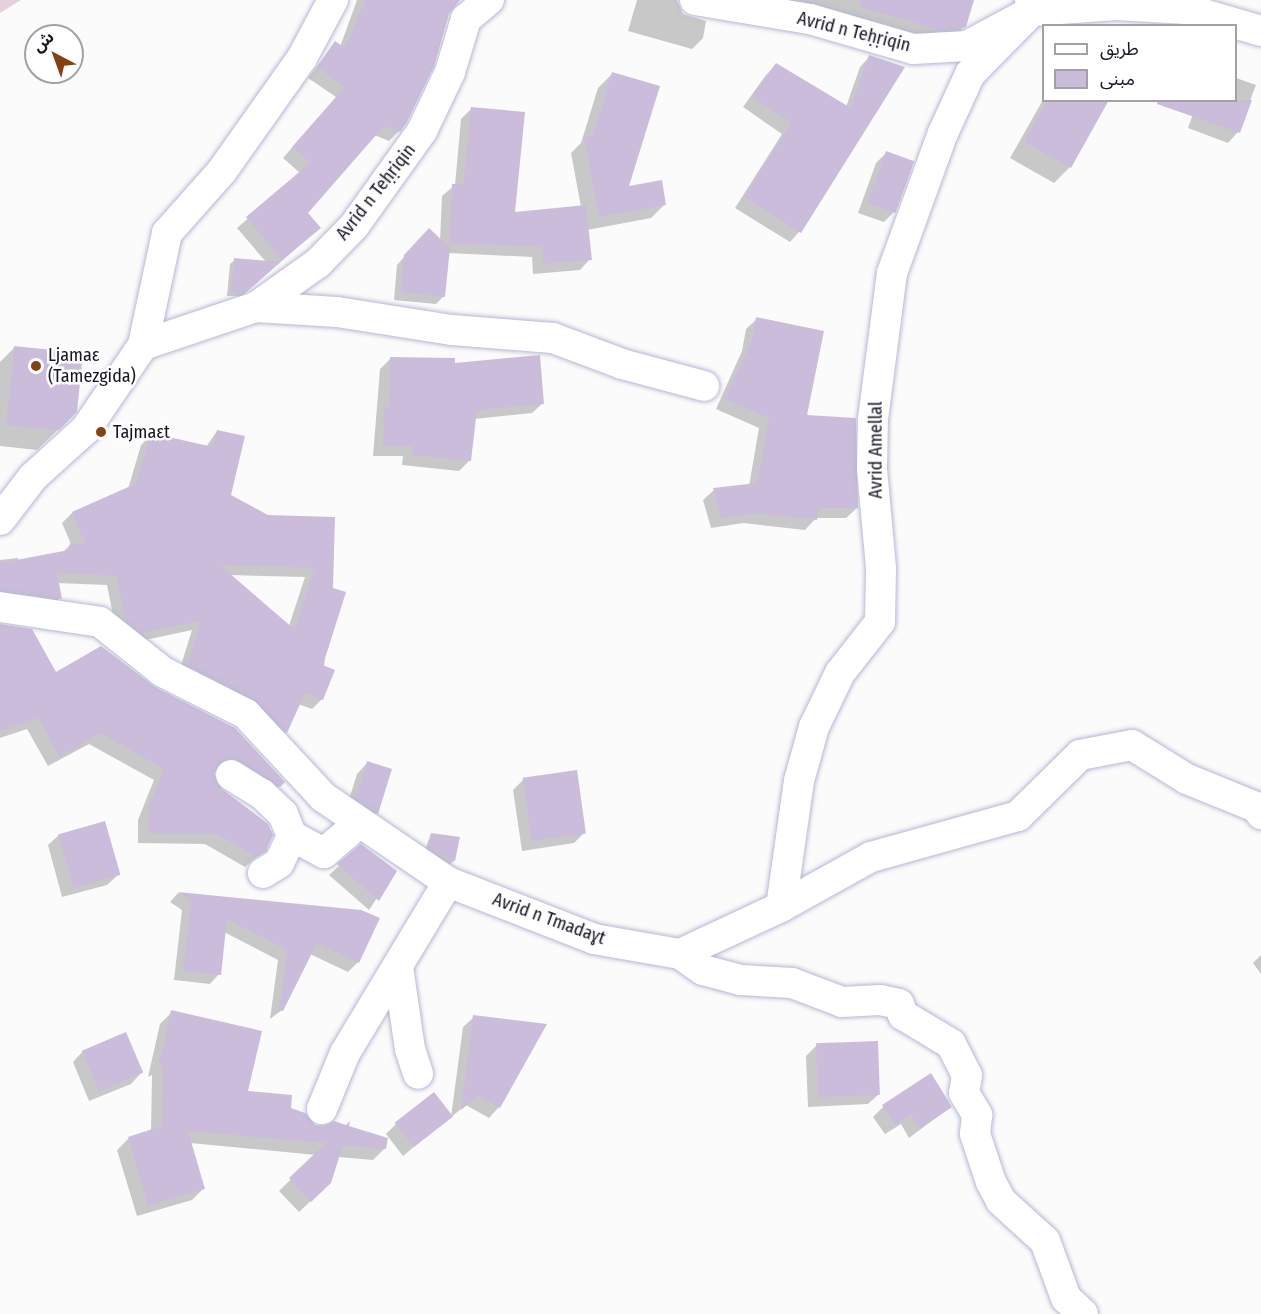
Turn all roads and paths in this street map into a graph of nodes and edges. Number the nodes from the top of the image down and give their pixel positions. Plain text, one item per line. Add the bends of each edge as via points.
1 (333, 0) edge
2 (489, 0) edge
3 (695, 0) edge
4 (1031, 5) edge
5 (1261, 31) edge
6 (256, 307) junction
7 (144, 345) junction
8 (704, 387) dead end
9 (0, 520) edge
10 (0, 608) edge
11 (231, 775) dead end
12 (1261, 814) edge
13 (359, 823) junction
14 (292, 836) junction
15 (263, 873) dead end
16 (448, 882) junction
17 (781, 907) junction
18 (680, 954) junction
19 (399, 967) junction
20 (418, 1074) dead end
21 (322, 1109) dead end
22 (1083, 1314) edge

1 - 7 street via 302,58 222,171 167,233
2 - 6 street, Avrid n Teḥṛiqin via 466,19 450,72 422,131 354,226 318,263
3 - 4 street, Avrid n Teḥṛiqin via 810,19 913,49 968,45
4 - 5 street, Avrid n Teḥṛiqin via 1186,9
4 - 17 street, Avrid Amellal via 970,74 943,133 892,273 873,419 880,622 840,673 814,727 799,781
6 - 7 street, Avrid n Teḥṛiqin
6 - 8 street via 337,312 452,330 553,338 622,364
7 - 9 street via 86,429 33,477
10 - 13 street, Avrid n Tmadaɣt via 100,622 162,672 246,714 323,797
11 - 14 street via 262,794 283,814
12 - 17 street via 1256,807 1187,778 1132,745 1080,755 1018,816 871,856
13 - 14 street via 324,853
13 - 16 street, Avrid n Tmadaɣt
14 - 15 street via 279,863
16 - 18 street, Avrid n Tmadaɣt via 594,939
16 - 19 street
17 - 18 street
18 - 22 street via 703,970 741,980 792,983 842,1002 880,1000 899,1004 903,1015 951,1044 967,1075 964,1093 977,1115 975,1134 991,1182 1001,1201 1045,1241 1066,1298
19 - 20 street via 410,1049
19 - 21 street via 345,1053

